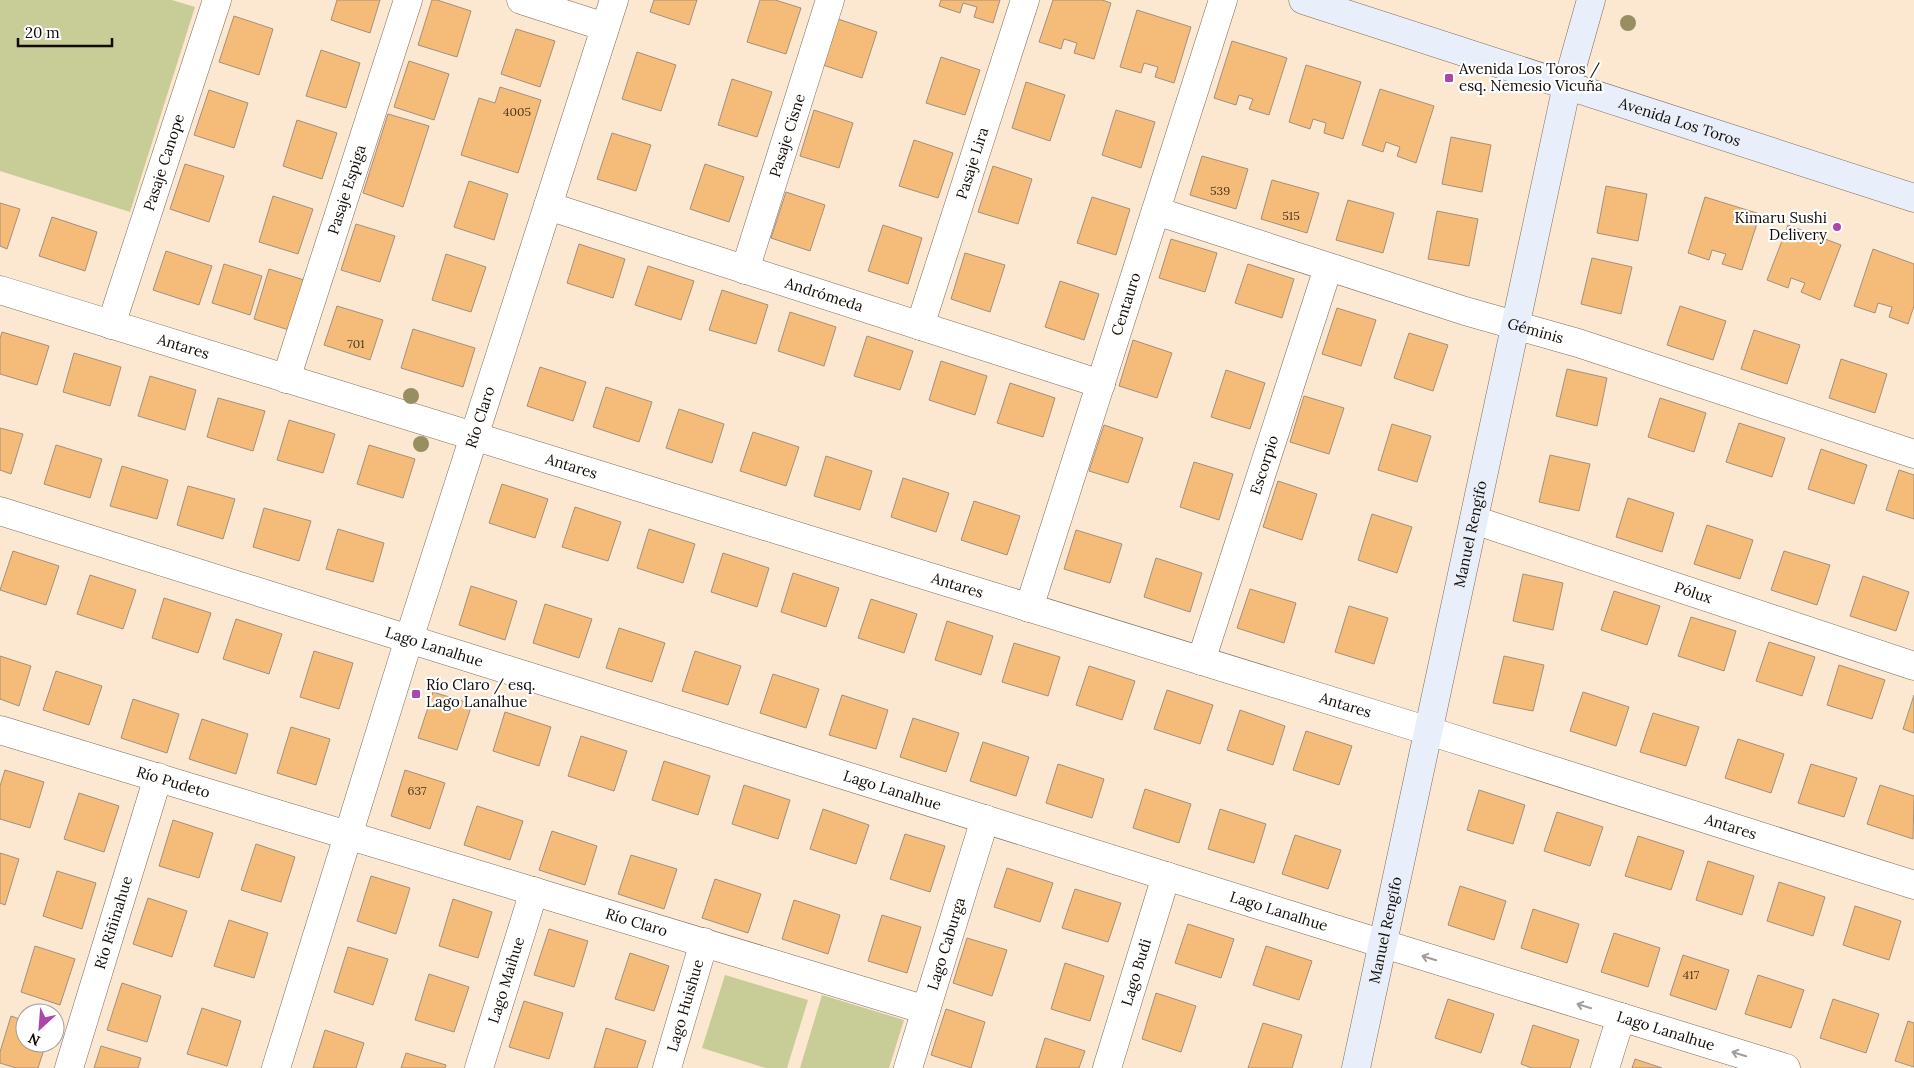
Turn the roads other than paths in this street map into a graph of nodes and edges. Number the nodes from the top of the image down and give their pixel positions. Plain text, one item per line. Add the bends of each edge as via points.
1 (216, 0) edge
2 (408, 0) edge
3 (521, 0) edge
4 (614, 0) edge
5 (830, 0) edge
6 (1024, 0) edge
7 (1223, 0) edge
8 (1303, 0) edge
9 (1591, 0) edge
10 (605, 27) junction
11 (1567, 85) junction
12 (1914, 198) edge
13 (548, 206) junction
14 (1156, 211) junction
15 (1328, 268) junction
16 (745, 270) junction
17 (0, 290) edge
18 (111, 325) junction
19 (920, 326) junction
20 (1515, 326) junction
21 (286, 379) junction
22 (1101, 384) junction
23 (474, 436) junction
24 (1914, 454) edge
25 (0, 511) edge
26 (1474, 520) junction
27 (1029, 608) junction
28 (409, 639) junction
29 (1201, 661) junction
30 (1914, 666) edge
31 (0, 730) edge
32 (1429, 731) junction
33 (158, 778) junction
34 (985, 819) junction
35 (348, 835) junction
36 (1166, 876) junction
37 (1914, 885) edge
38 (534, 891) junction
39 (704, 942) junction
40 (1384, 944) junction
41 (926, 1010) junction
42 (1621, 1017) junction
43 (69, 1068) edge
44 (276, 1068) edge
45 (479, 1068) edge
46 (667, 1068) edge
47 (908, 1068) edge
48 (1107, 1068) edge
49 (1356, 1068) edge
50 (1606, 1068) edge
51 (1786, 1068) edge

1 - 18 street, Pasaje Canope
2 - 21 street, Pasaje Espiga
3 - 10 street
4 - 10 street, Río Claro
5 - 16 street, Pasaje Cisne
6 - 19 street, Pasaje Lira
7 - 14 street, Centauro
8 - 11 street, Avenida Los Toros
9 - 11 street, Manuel Rengifo
10 - 13 street, Río Claro
11 - 12 street, Avenida Los Toros
11 - 20 street, Manuel Rengifo
13 - 16 street, Andrómeda
13 - 23 street, Río Claro
14 - 15 street, Géminis
14 - 22 street, Centauro
15 - 20 street, Géminis
15 - 29 street, Escorpio
16 - 19 street, Andrómeda
17 - 18 street, Antares
18 - 21 street, Antares
19 - 22 street, Andrómeda
20 - 24 street, Géminis via 1578,343
20 - 26 street, Manuel Rengifo
21 - 23 street, Antares
22 - 27 street, Centauro
23 - 27 street, Antares
23 - 28 street, Río Claro
25 - 28 street, Lago Lanalhue
26 - 30 street, Pólux
26 - 32 street, Manuel Rengifo
27 - 29 street, Antares
28 - 34 street, Lago Lanalhue
28 - 35 street, Río Claro
29 - 32 street, Antares
31 - 33 street, Río Pudeto
32 - 37 street, Antares
32 - 40 street, Manuel Rengifo
33 - 35 street, Río Pudeto
33 - 43 street, Río Riñinahue
34 - 36 street, Lago Lanalhue
34 - 41 street, Lago Caburga
35 - 38 street, Río Claro
35 - 44 street, Río Claro
36 - 40 street, Lago Lanalhue
36 - 48 street, Lago Budi
38 - 39 street, Río Claro
38 - 45 street, Lago Maihue
39 - 41 street, Río Claro
39 - 46 street, Lago Huishue
42 -> 40 street, Lago Lanalhue
40 - 49 street, Manuel Rengifo
41 - 47 street, Lago Caburga
42 - 50 street
51 -> 42 street, Lago Lanalhue

